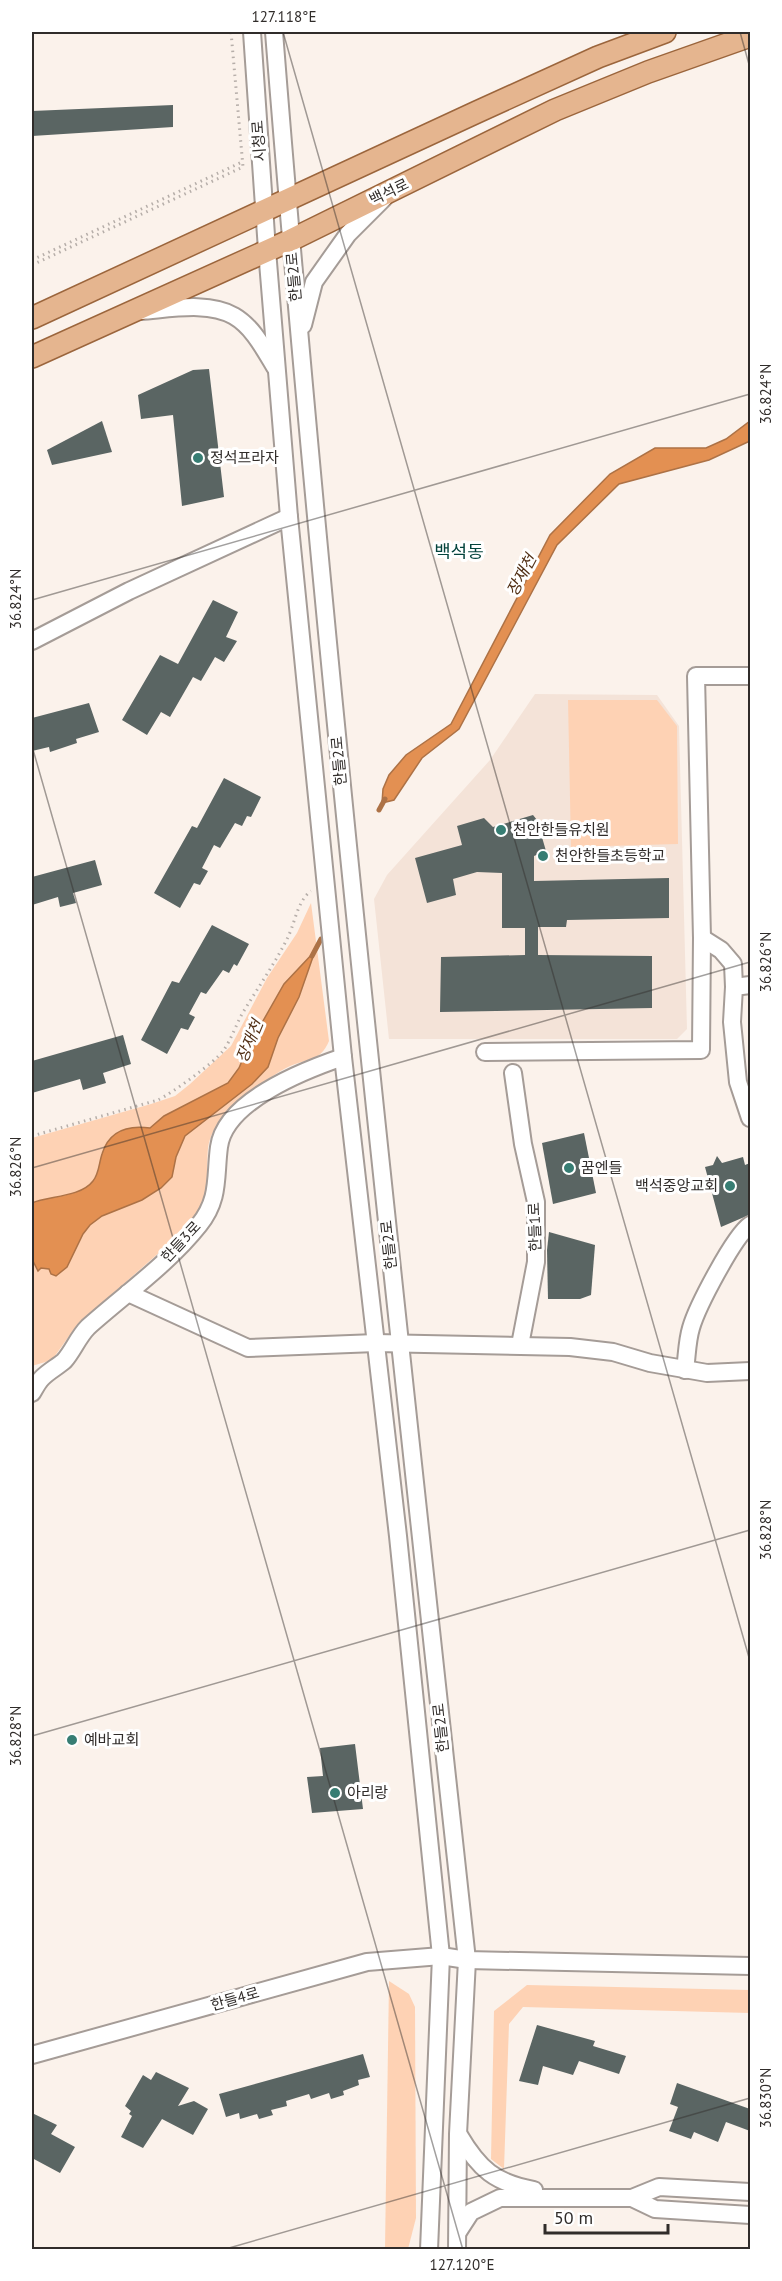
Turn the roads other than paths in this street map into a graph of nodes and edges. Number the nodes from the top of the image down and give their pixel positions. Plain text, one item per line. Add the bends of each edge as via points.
1 (252, 32) edge
2 (274, 32) edge
3 (665, 32) edge
4 (750, 36) edge
5 (392, 190) junction
6 (287, 199) junction
7 (264, 210) junction
8 (291, 240) junction
9 (267, 250) junction
10 (132, 312) junction
11 (32, 318) edge
12 (300, 337) junction
13 (32, 357) edge
14 (277, 370) junction
15 (289, 517) junction
16 (32, 641) edge
17 (750, 676) edge
18 (702, 938) junction
19 (742, 986) edge
20 (485, 1052) dead end
21 (343, 1057) junction
22 (513, 1073) dead end
23 (750, 1118) edge
24 (750, 1225) edge
25 (128, 1293) junction
26 (376, 1343) junction
27 (400, 1344) junction
28 (520, 1345) junction
29 (685, 1370) junction
30 (750, 1371) edge
31 (37, 1380) edge
32 (32, 1393) edge
33 (441, 1956) junction
34 (466, 1960) junction
35 (750, 1966) edge
36 (32, 2055) edge
37 (458, 2134) junction
38 (750, 2192) edge
39 (632, 2198) junction
40 (579, 2199) junction
41 (750, 2215) edge
42 (457, 2241) edge
43 (429, 2250) edge

1 - 7 street, 시청로
2 - 6 street, 시청로
3 - 6 main road via 598,57
4 - 5 main road, 백석로 via 555,110
5 - 8 main road, 백석로
5 - 12 street via 348,234 314,282
6 - 7 main road
6 - 8 street, 시청로
7 - 9 street, 시청로
7 - 11 main road
8 - 9 main road, 백석로
8 - 12 street, 한들2로
9 - 10 main road, 백석로
9 - 14 street, 한들2로
10 - 13 main road, 백석로
10 - 14 street via 204,307 234,316 256,336
12 - 27 street, 한들2로 via 349,875
14 - 15 street, 한들2로
15 - 16 street
15 - 21 street, 한들2로
17 - 18 street via 696,676
18 - 19 street via 721,950 733,964
18 - 20 street via 701,1050
19 - 23 street via 732,1022 738,1082
21 - 25 street, 한들3로 via 306,1069 276,1085 234,1116 219,1145 215,1198 200,1224
21 - 26 street, 한들2로
22 - 28 street, 한들1로 via 536,1202 536,1262
24 - 29 street via 720,1267 691,1328
25 - 26 street via 248,1348
25 - 31 street, 한들3로 via 85,1330 64,1361
26 - 27 street
26 - 33 street, 한들2로
27 - 28 street
27 - 34 street, 한들2로
28 - 29 street via 613,1352
29 - 30 street
31 - 32 street, 한들3로
33 - 34 street, 한들4로
33 - 36 street, 한들4로 via 367,1962
33 - 43 street, 한들2로
34 - 35 street
34 - 37 street, 한들2로
37 - 40 street via 482,2168 510,2186
37 - 42 street, 한들2로
38 - 39 street via 659,2187
39 - 40 street
39 - 41 street via 655,2208
40 - 42 street via 500,2198 471,2212

